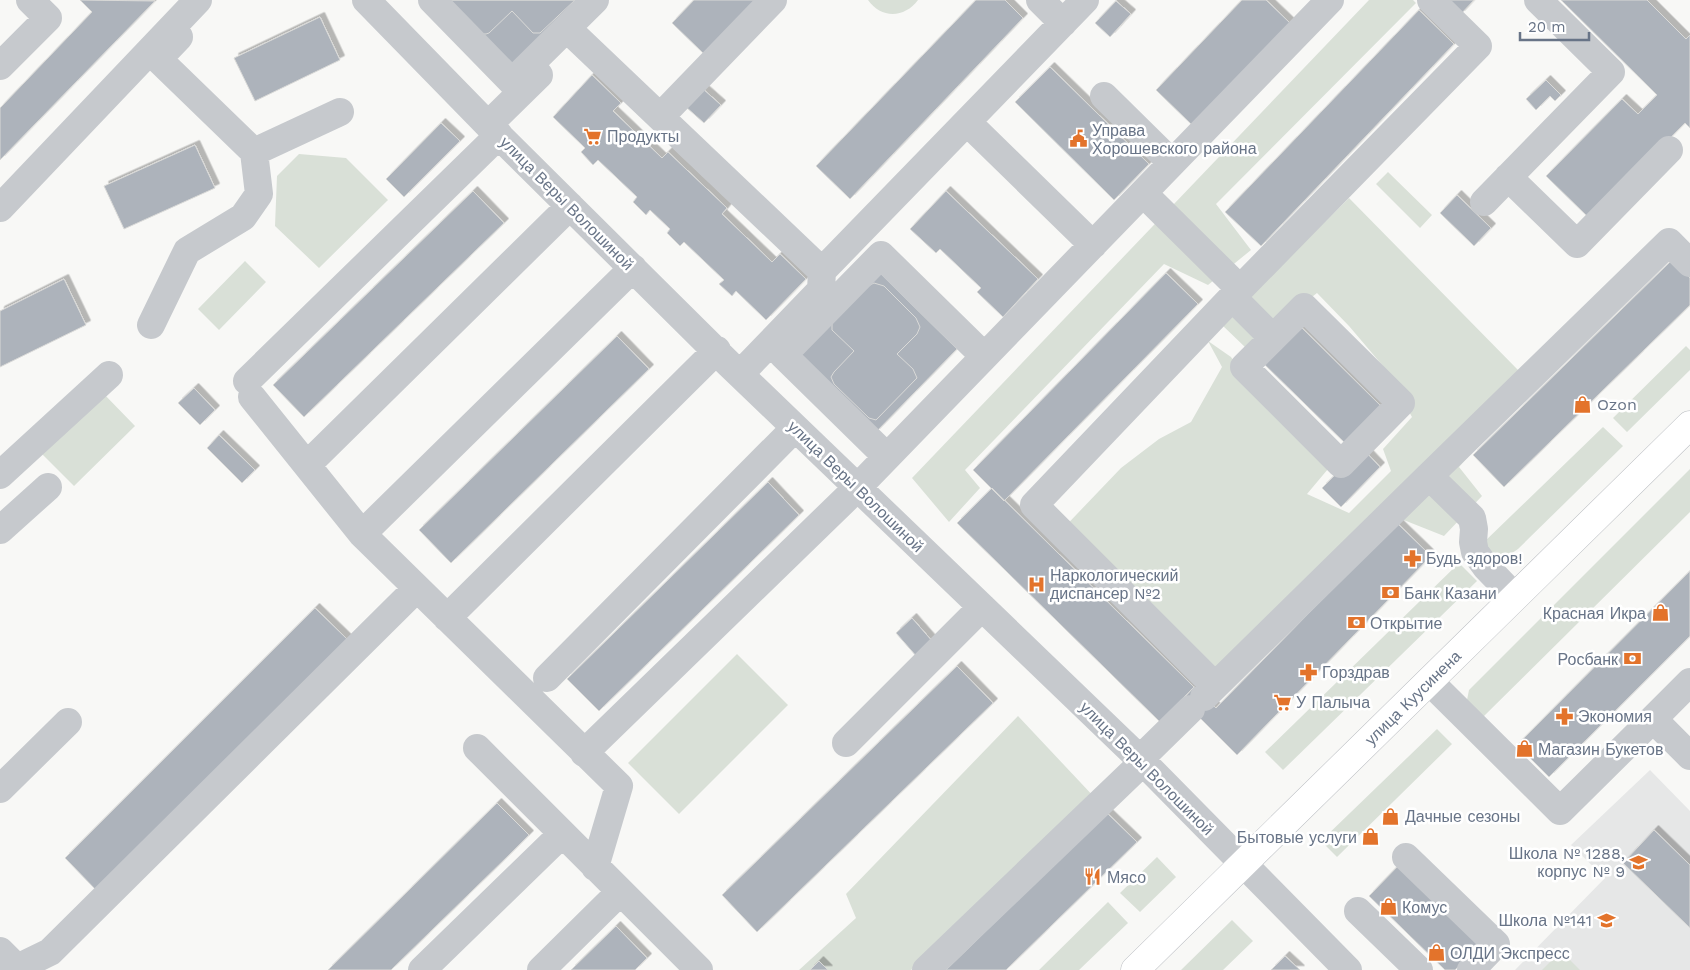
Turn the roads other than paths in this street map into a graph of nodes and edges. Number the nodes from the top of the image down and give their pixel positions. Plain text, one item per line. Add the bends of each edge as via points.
1 (30, 0) edge
2 (198, 0) edge
3 (214, 0) edge
4 (432, 0) edge
5 (595, 0) edge
6 (615, 0) edge
7 (773, 0) edge
8 (1040, 0) edge
9 (1085, 0) edge
10 (1330, 0) edge
11 (1431, 0) edge
12 (1538, 0) edge
13 (376, 3) edge
14 (1063, 22) junction
15 (577, 38) junction
16 (0, 66) edge
17 (517, 87) junction
18 (1104, 96) dead end
19 (340, 112) dead end
20 (660, 117) junction
21 (967, 122) junction
22 (493, 130) junction
23 (1669, 150) dead end
24 (254, 152) junction
25 (1172, 163) junction
26 (1508, 177) junction
27 (1143, 193) junction
28 (1484, 202) dead end
29 (570, 206) junction
30 (0, 208) edge
31 (1093, 245) junction
32 (1690, 264) edge
33 (633, 268) junction
34 (822, 271) junction
35 (1236, 293) junction
36 (151, 325) dead end
37 (1273, 338) junction
38 (717, 350) junction
39 (979, 351) junction
40 (740, 374) junction
41 (109, 375) dead end
42 (1690, 425) edge
43 (795, 428) junction
44 (881, 451) junction
45 (307, 465) junction
46 (2, 474) edge
47 (1430, 476) junction
48 (857, 488) junction
49 (0, 530) edge
50 (362, 534) junction
51 (417, 588) junction
52 (1514, 596) junction
53 (982, 607) junction
54 (447, 618) junction
55 (547, 678) dead end
56 (1429, 681) junction
57 (1690, 682) edge
58 (1203, 697) junction
59 (1653, 719) junction
60 (68, 722) dead end
61 (846, 743) dead end
62 (477, 748) dead end
63 (584, 753) junction
64 (1690, 756) edge
65 (1141, 760) junction
66 (0, 789) edge
67 (562, 834) junction
68 (1406, 857) dead end
69 (1243, 864) junction
70 (595, 867) junction
71 (620, 892) junction
72 (1358, 911) dead end
73 (12, 963) edge
74 (689, 967) edge
75 (422, 970) edge
76 (541, 970) edge
77 (926, 970) edge
78 (1135, 970) edge
79 (1348, 970) edge
80 (1419, 970) edge
81 (1471, 970) edge

1 - 16 street via 48,18
2 - 30 street
3 - 24 street via 158,59
4 - 17 street
5 - 17 street
6 - 15 street
7 - 20 street
8 - 14 street
9 - 14 street
10 - 25 street
11 - 35 street via 1478,46
12 - 26 street via 1611,72
13 - 22 street, улица Веры Волошиной
14 - 21 street
15 - 17 street
15 - 20 street
17 - 22 street
18 - 25 street
19 - 24 street
20 - 34 street
21 - 31 street
21 - 34 street
22 - 29 street, улица Веры Волошиной
22 - 45 street via 250,389
23 - 26 street via 1577,244
24 - 36 street via 259,194 243,217 187,251
25 - 27 street
26 - 28 street
27 - 31 street
27 - 35 street
29 - 33 street, улица Веры Волошиной
29 - 45 street
31 - 39 street
32 - 47 street via 1669,242
33 - 38 street, улица Веры Волошиной
33 - 50 street
34 - 40 street via 821,290
35 - 37 street
35 - 58 street via 1034,505
37 - 37 street via 1304,307 1401,403 1342,464 1244,367
38 - 40 street, улица Веры Волошиной
38 - 54 street
39 - 44 street
39 - 44 street via 881,255 783,355
40 - 43 street, улица Веры Волошиной
41 - 46 street
42 - 52 main road, улица Куусинена
43 - 48 street, улица Веры Волошиной
43 - 55 street
44 - 48 street
45 - 50 street
46 - 49 street via 39,494
47 - 52 street via 1472,518 1475,552
47 - 58 street
48 - 53 street, улица Веры Волошиной
48 - 63 street
50 - 51 street
51 - 54 street
51 - 73 street via 50,952
52 - 56 main road, улица Куусинена
53 - 61 street
53 - 65 street, улица Веры Волошиной
54 - 63 street
56 - 59 street via 1560,811
56 - 69 main road, улица Куусинена
57 - 59 street
58 - 65 street
59 - 64 street
60 - 66 street
62 - 67 street
63 - 70 street via 619,786
65 - 69 street, улица Веры Волошиной
65 - 77 street
67 - 70 street
67 - 75 street
68 - 81 street via 1496,944
69 - 78 main road, улица Куусинена
69 - 79 street, улица Веры Волошиной
70 - 71 street
71 - 74 street
71 - 76 street
72 - 80 street

